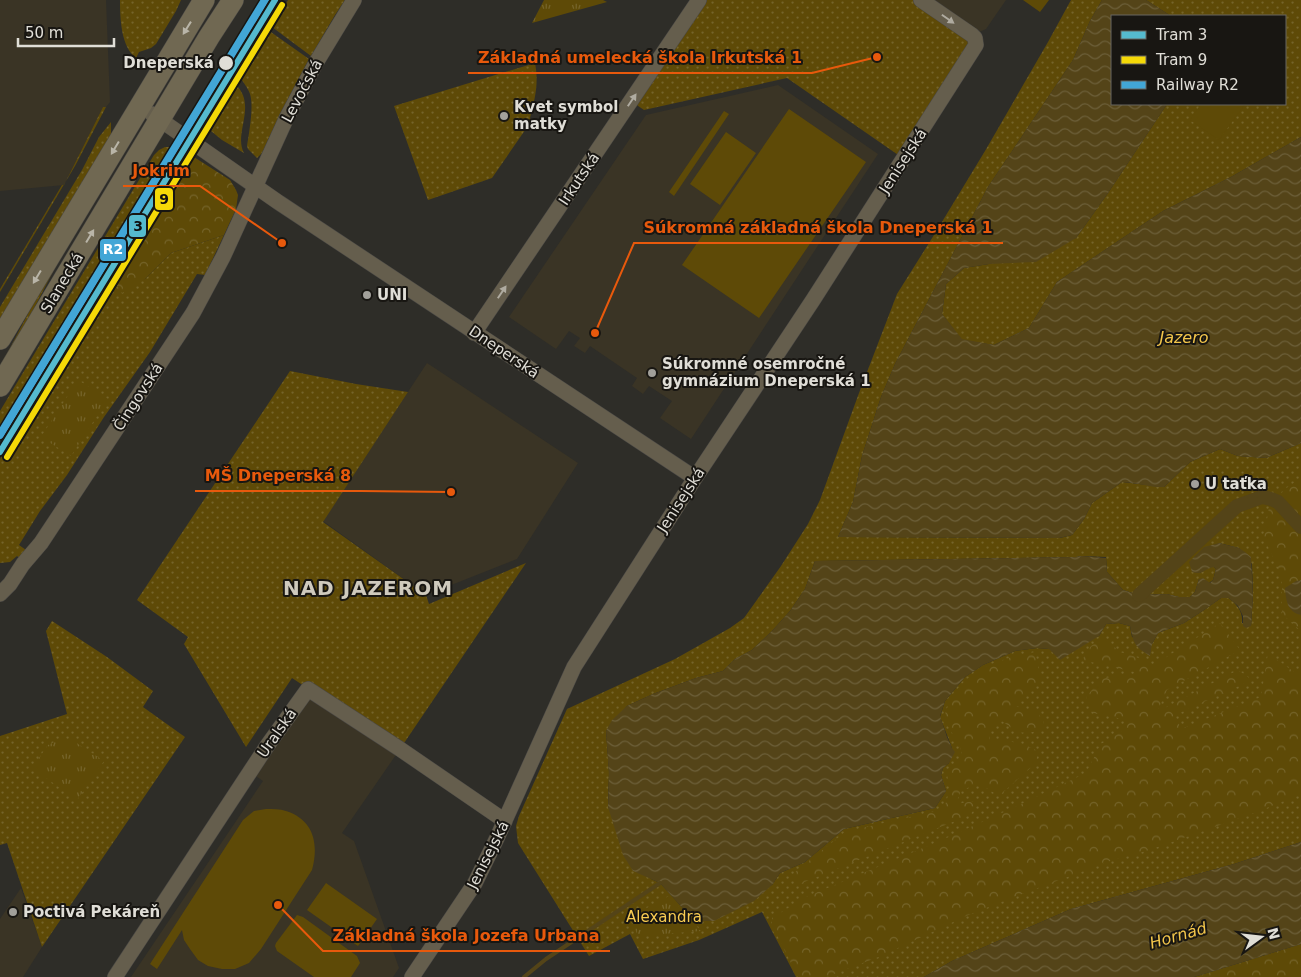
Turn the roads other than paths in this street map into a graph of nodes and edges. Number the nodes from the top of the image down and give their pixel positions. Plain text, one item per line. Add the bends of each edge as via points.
1 (204, 0) edge
2 (233, 0) edge
3 (354, 0) edge
4 (699, 0) edge
5 (921, 0) edge
6 (140, 106) junction
7 (160, 120) junction
8 (256, 186) junction
9 (474, 333) junction
10 (0, 339) edge
11 (0, 386) edge
12 (695, 478) junction
13 (3, 586) edge
14 (505, 821) junction
15 (115, 977) edge
16 (412, 977) edge

1 -> 6 main road, Slanecká
2 - 7 main road, Slanecká
3 - 8 street, Levočská via 287,117
9 -> 4 street, Irkutská
5 -> 12 street, Jenisejská via 975,38 976,45
6 - 7 street, Dneperská
6 -> 10 main road, Slanecká
7 - 8 street, Dneperská
11 -> 7 main road, Slanecká
8 - 9 street, Dneperská
8 - 13 street, Čingovská via 224,257 193,313 41,544
9 - 12 street, Dneperská
12 - 14 street, Jenisejská via 574,667
14 - 15 street, Uralská via 308,688
14 - 16 street, Jenisejská via 475,883

